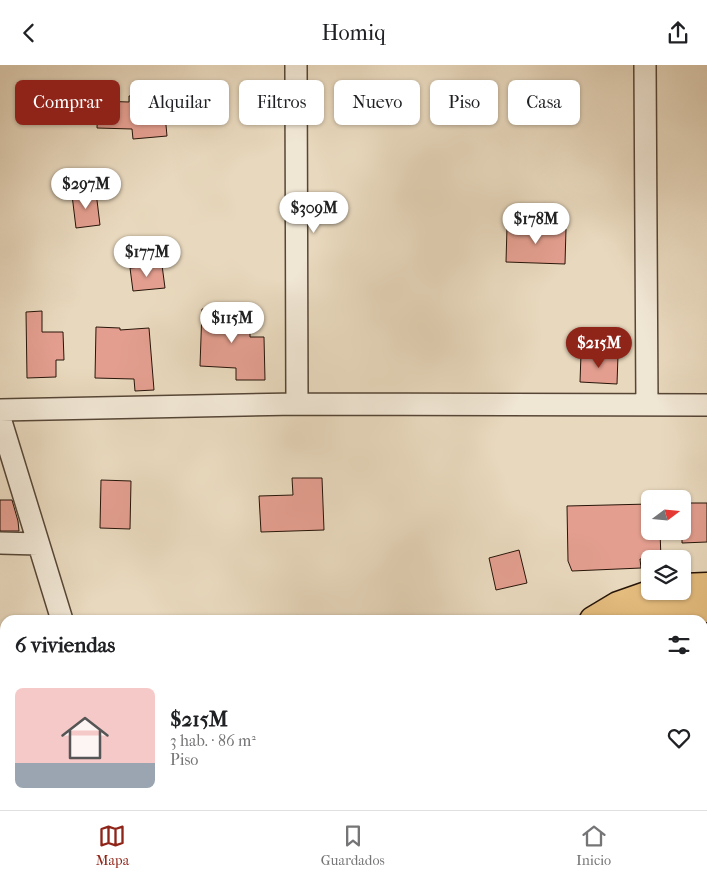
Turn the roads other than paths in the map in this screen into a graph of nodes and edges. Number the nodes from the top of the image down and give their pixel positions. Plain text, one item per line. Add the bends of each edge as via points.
1 (296, 65) edge
2 (645, 65) edge
3 (297, 403) junction
4 (647, 404) junction
5 (707, 405) edge
6 (0, 410) edge
7 (0, 418) edge
8 (0, 543) edge
9 (38, 544) junction
10 (707, 586) edge
11 (691, 587) edge
12 (641, 597) edge
13 (707, 609) edge
14 (60, 615) edge
15 (601, 615) edge
16 (644, 615) edge

1 - 3 street
2 - 4 street
3 - 4 street
3 - 6 street
4 - 5 street
7 - 9 street
8 - 9 street
9 - 14 street
10 - 11 main road
12 - 15 main road
13 - 16 main road

